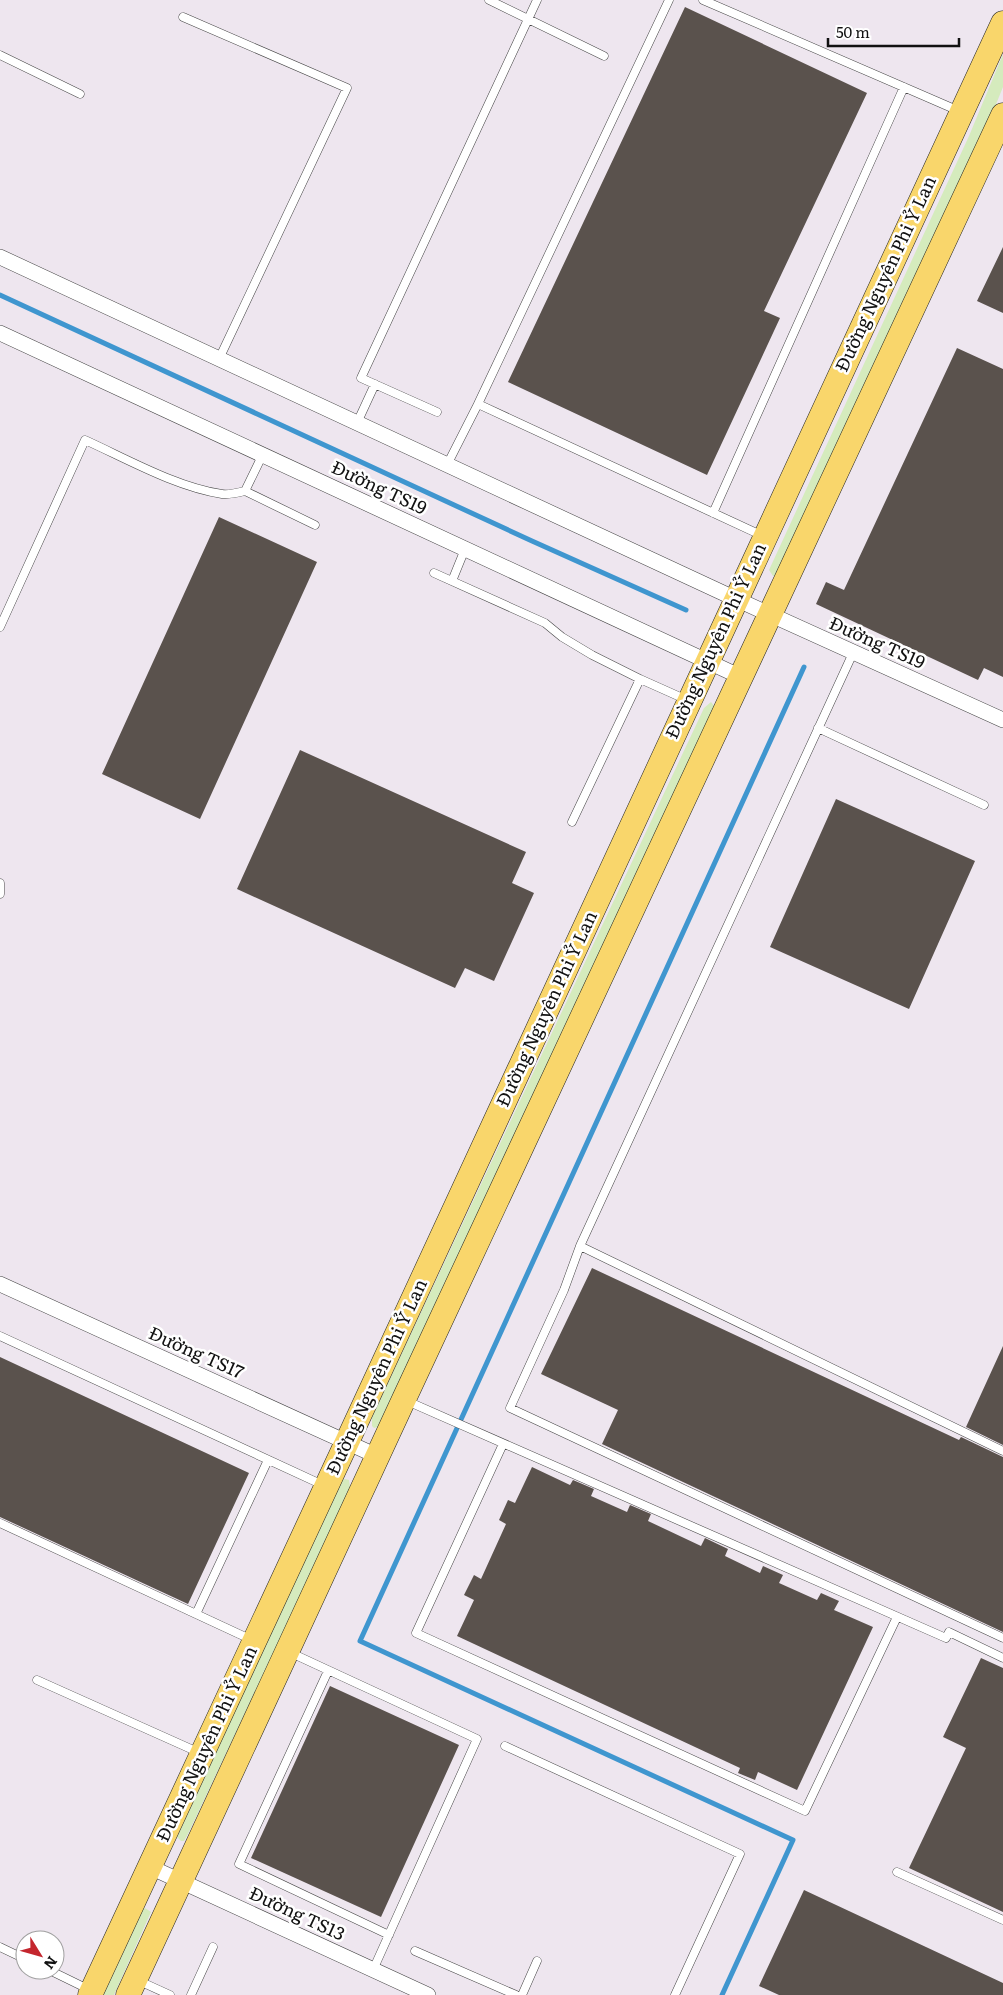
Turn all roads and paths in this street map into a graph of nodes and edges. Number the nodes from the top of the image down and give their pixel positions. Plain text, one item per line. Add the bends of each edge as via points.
1 (489, 0) edge
2 (538, 0) edge
3 (669, 0) edge
4 (703, 0) edge
5 (183, 17) dead end
6 (528, 19) junction
7 (1003, 23) edge
8 (0, 55) edge
9 (604, 56) dead end
10 (904, 88) junction
11 (80, 94) dead end
12 (961, 112) junction
13 (1003, 115) edge
14 (0, 257) edge
15 (0, 333) edge
16 (219, 359) junction
17 (375, 384) junction
18 (478, 404) junction
19 (437, 412) dead end
20 (357, 423) junction
21 (263, 454) junction
22 (447, 465) junction
23 (244, 491) junction
24 (713, 513) junction
25 (314, 525) dead end
26 (765, 537) junction
27 (465, 549) junction
28 (434, 573) dead end
29 (452, 581) junction
30 (736, 599) junction
31 (771, 615) junction
32 (0, 627) edge
33 (854, 653) junction
34 (707, 662) junction
35 (742, 677) junction
36 (640, 679) junction
37 (689, 701) junction
38 (1003, 720) edge
39 (818, 728) junction
40 (984, 805) dead end
41 (572, 822) dead end
42 (0, 882) edge
43 (0, 894) edge
44 (580, 1246) junction
45 (0, 1284) edge
46 (0, 1336) edge
47 (404, 1399) junction
48 (347, 1442) junction
49 (503, 1444) junction
50 (1003, 1451) edge
51 (377, 1456) junction
52 (268, 1460) junction
53 (326, 1487) junction
54 (0, 1523) edge
55 (196, 1614) junction
56 (897, 1617) junction
57 (1003, 1638) edge
58 (255, 1641) junction
59 (287, 1652) junction
60 (1003, 1658) edge
61 (328, 1671) junction
62 (37, 1680) dead end
63 (504, 1746) dead end
64 (202, 1754) junction
65 (150, 1867) junction
66 (897, 1872) dead end
67 (181, 1881) junction
68 (1003, 1920) edge
69 (389, 1935) junction
70 (0, 1947) edge
71 (213, 1947) dead end
72 (415, 1952) dead end
73 (15, 1954) edge
74 (537, 1962) dead end
75 (373, 1970) junction
76 (65, 1979) edge
77 (132, 1987) edge
78 (91, 1993) edge
79 (170, 1995) edge
80 (191, 1995) edge
81 (428, 1995) edge
82 (516, 1995) edge
83 (522, 1995) edge
84 (675, 1995) edge

1 - 6 lane
2 - 6 lane
3 - 18 lane
4 - 10 lane
5 - 16 lane via 346,88
6 - 9 lane
6 - 17 lane via 361,378
7 - 12 main road, Đường Nguyên Phi Ỷ Lan
8 - 11 lane
10 - 12 lane
10 - 24 lane
12 - 26 main road, Đường Nguyên Phi Ỷ Lan
13 - 31 main road, Đường Nguyên Phi Ỷ Lan
14 - 16 street, Đường TS19
15 - 21 street, Đường TS19
16 - 20 street, Đường TS19
17 - 19 lane
17 - 20 lane
18 - 22 lane
18 - 24 lane
20 - 22 street, Đường TS19
21 - 23 lane
21 - 27 street, Đường TS19
22 - 30 street, Đường TS19
23 - 25 lane
23 - 32 lane via 224,494 203,490 85,440
24 - 26 lane
26 - 30 main road, Đường Nguyên Phi Ỷ Lan
27 - 29 lane
27 - 34 street, Đường TS19
28 - 29 lane
29 - 36 lane via 545,623 592,655
30 - 31 street, Đường TS19
30 - 34 main road, Đường Nguyên Phi Ỷ Lan
31 - 33 street, Đường TS19
31 - 35 main road, Đường Nguyên Phi Ỷ Lan
33 - 38 street, Đường TS19
33 - 39 lane
34 - 35 street, Đường TS19
34 - 37 main road, Đường Nguyên Phi Ỷ Lan
35 - 47 main road, Đường Nguyên Phi Ỷ Lan
36 - 37 lane
36 - 41 lane
37 - 48 main road, Đường Nguyên Phi Ỷ Lan
39 - 40 lane
39 - 44 lane
42 - 43 lane
44 - 50 lane
44 - 57 lane via 564,1290 510,1408
45 - 48 street, Đường TS17
46 - 52 lane
47 - 49 lane
47 - 51 main road, Đường Nguyên Phi Ỷ Lan
48 - 51 street, Đường TS17
48 - 53 main road, Đường Nguyên Phi Ỷ Lan
49 - 56 lane
49 - 56 lane via 416,1633 805,1811
51 - 59 main road, Đường Nguyên Phi Ỷ Lan
52 - 53 lane
52 - 55 lane
53 - 58 main road, Đường Nguyên Phi Ỷ Lan
54 - 55 lane
55 - 58 lane
56 - 60 lane via 946,1638 949,1632
58 - 64 main road, Đường Nguyên Phi Ỷ Lan
59 - 61 lane
59 - 67 main road, Đường Nguyên Phi Ỷ Lan
61 - 69 lane via 239,1864
61 - 69 lane via 477,1739
62 - 64 lane
63 - 84 lane via 740,1854
64 - 65 main road, Đường Nguyên Phi Ỷ Lan
65 - 67 street, Đường TS13
65 - 78 main road, Đường Nguyên Phi Ỷ Lan
66 - 68 lane
67 - 75 street, Đường TS13
67 - 77 main road, Đường Nguyên Phi Ỷ Lan
69 - 75 lane
70 - 73 lane
71 - 80 lane
72 - 82 lane
74 - 83 lane
75 - 81 street, Đường TS13
76 - 78 lane
77 - 79 lane

